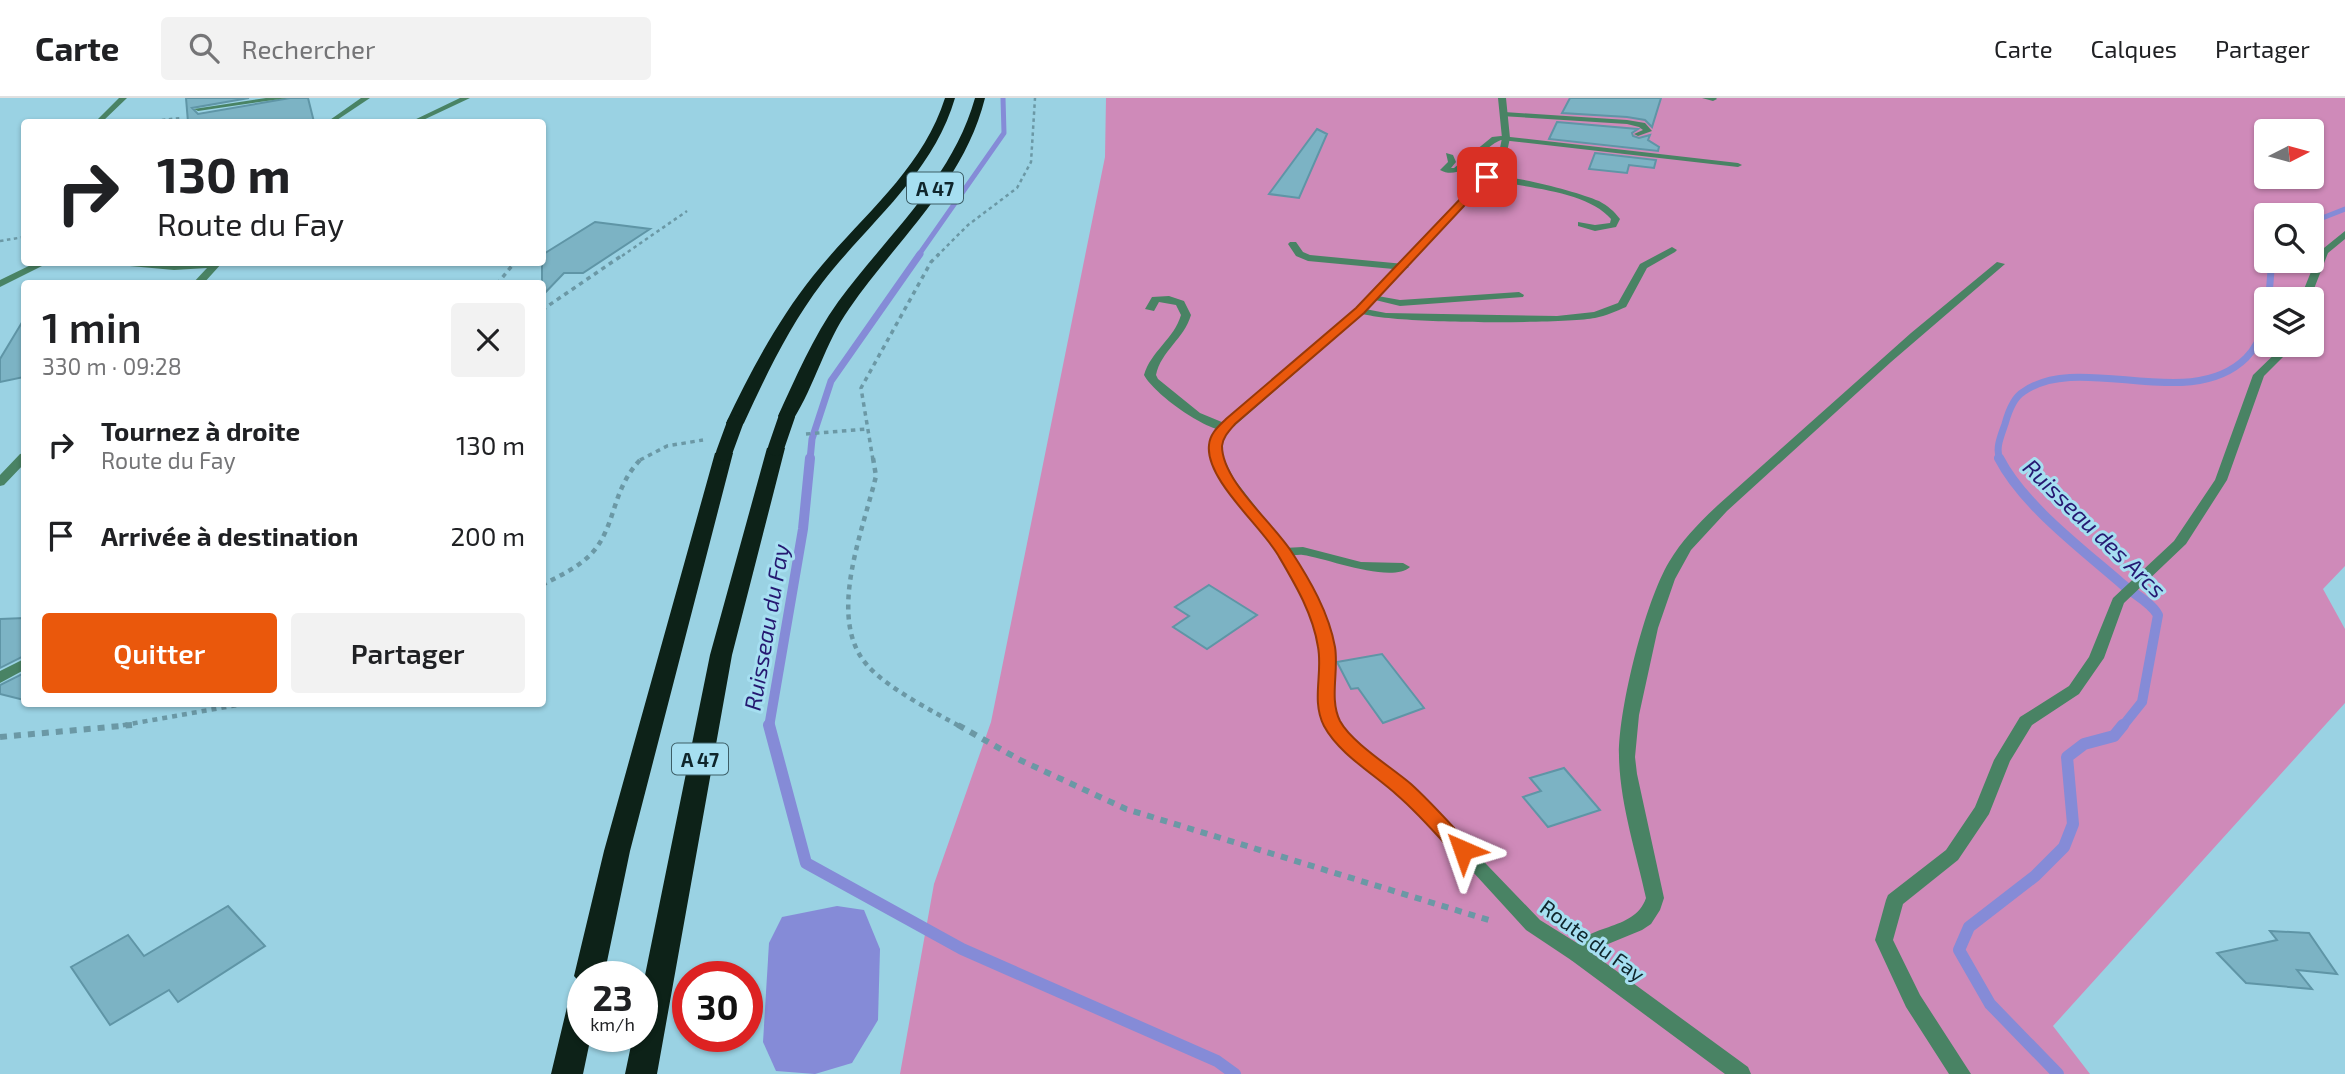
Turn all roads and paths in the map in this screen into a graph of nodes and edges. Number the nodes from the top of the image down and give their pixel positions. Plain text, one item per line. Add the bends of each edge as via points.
1 (123, 98) edge
2 (283, 98) edge
3 (366, 98) edge
4 (466, 98) edge
5 (950, 98) edge
6 (980, 98) edge
7 (1035, 98) edge
8 (1502, 98) edge
9 (1706, 98) edge
10 (1713, 99) edge
11 (198, 109) joint
12 (1504, 114) junction
13 (101, 119) edge
14 (171, 119) edge
15 (334, 119) edge
16 (420, 119) edge
17 (1638, 134) dead end
18 (1506, 138) junction
19 (1449, 155) dead end
20 (1738, 165) dead end
21 (1487, 177) junction
22 (687, 211) dead end
23 (1581, 223) dead end
24 (2345, 234) edge
25 (21, 238) edge
26 (0, 241) edge
27 (1293, 244) dead end
28 (1672, 250) dead end
29 (2000, 264) dead end
30 (38, 266) edge
31 (163, 266) edge
32 (188, 266) edge
33 (215, 266) edge
34 (512, 266) edge
35 (1404, 267) junction
36 (201, 280) edge
37 (500, 280) edge
38 (0, 284) edge
39 (2310, 287) edge
40 (1519, 295) dead end
41 (1371, 298) junction
42 (546, 307) edge
43 (1150, 309) dead end
44 (1360, 311) junction
45 (2277, 357) edge
46 (1225, 428) junction
47 (866, 429) junction
48 (804, 434) dead end
49 (718, 446) junction
50 (21, 460) edge
51 (0, 482) edge
52 (1284, 552) junction
53 (1403, 568) dead end
54 (546, 583) edge
55 (21, 666) edge
56 (0, 678) edge
57 (227, 707) edge
58 (0, 737) edge
59 (1533, 925) junction
60 (1578, 954) junction
61 (592, 961) edge
62 (572, 1052) edge
63 (567, 1074) edge
64 (641, 1074) edge
65 (1741, 1074) edge
66 (1961, 1074) edge

1 - 13 street
2 - 11 street
3 - 15 street
4 - 16 street
5 - 49 highway, A 47, bridge via 937,134 817,281
6 - 64 highway, A 47, bridge via 978,115 961,151 841,308 787,416 721,655
7 - 47 path via 1031,162 1017,188 968,225 931,262 861,388
8 - 12 street
9 - 10 street
11 - 14 path
12 - 17 street via 1627,122 1648,131
12 - 18 street
18 - 19 street via 1495,139 1456,171 1444,170 1452,162
18 - 20 street
18 - 21 street via 1502,159
21 - 23 street via 1590,201 1610,210 1616,219 1613,225 1600,228
21 - 35 street
22 - 42 path
24 - 39 street via 2324,252
25 - 26 path
27 - 35 street via 1308,258
28 - 44 street via 1643,266 1622,305 1596,316 1386,316
29 - 60 street via 1920,329 1701,531 1676,562 1659,601 1630,721 1627,756 1655,898 1653,911 1647,919 1602,936
30 - 38 street
31 - 32 street
33 - 36 street
34 - 37 path
35 - 41 street
40 - 41 street via 1399,303
41 - 44 street
43 - 46 street via 1156,299 1169,299 1180,303 1186,315 1178,336 1154,360 1153,381 1196,415
44 - 46 street
45 - 66 street via 2259,374 2221,480 2179,544 2118,601 2096,658 2074,690 2026,721 2002,760 1983,809 1952,855 1895,900 1884,940 1913,1001
46 - 52 street, Route du Fay via 1215,445 1217,457 1236,492
47 - 48 path
47 - 59 path via 876,476 846,602 851,640 868,666 922,705 1020,760 1126,809 1466,915 1524,929
49 - 54 path via 663,446 642,455 626,472 597,546 583,561
49 - 61 highway, A 47
50 - 51 street
52 - 53 street via 1303,551 1361,566
52 - 59 street, Route du Fay via 1320,619 1327,650 1326,708 1332,724 1447,832
55 - 56 street
57 - 58 path via 133,725
59 - 60 street, Route du Fay
60 - 65 street, Route du Fay
62 - 63 highway

